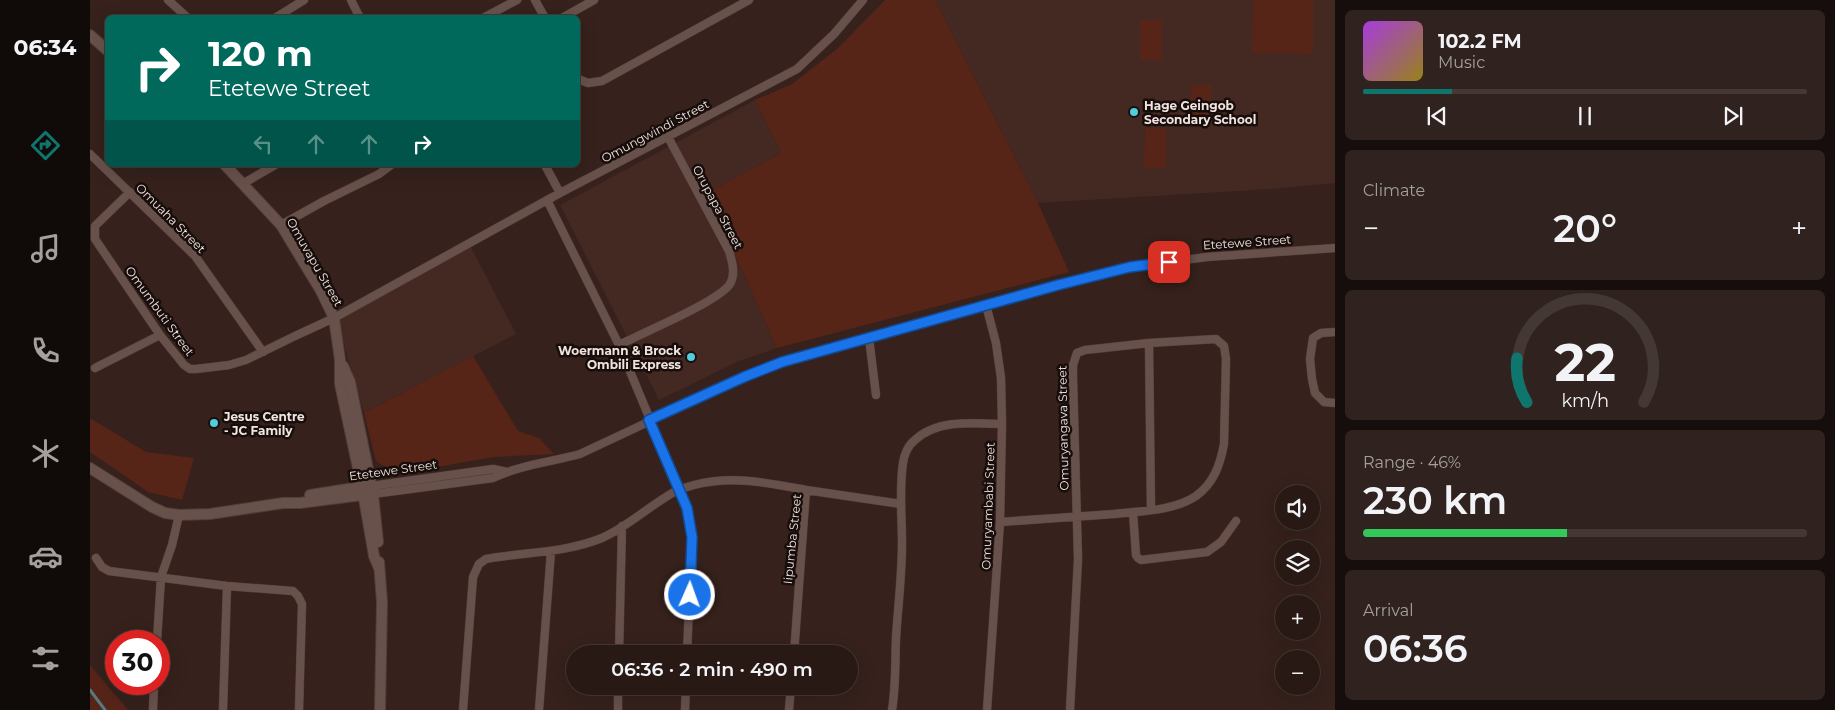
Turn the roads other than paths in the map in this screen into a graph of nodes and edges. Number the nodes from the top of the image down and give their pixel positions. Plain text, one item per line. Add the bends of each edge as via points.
1 (168, 0) edge
2 (304, 0) edge
3 (351, 0) edge
4 (517, 0) edge
5 (535, 0) edge
6 (594, 0) edge
7 (749, 0) edge
8 (863, 0) edge
9 (185, 15) edge
10 (280, 15) edge
11 (358, 15) edge
12 (489, 15) edge
13 (543, 15) edge
14 (567, 15) edge
15 (90, 35) edge
16 (105, 48) edge
17 (580, 80) edge
18 (668, 137) junction
19 (90, 154) edge
20 (228, 167) edge
21 (272, 167) edge
22 (388, 167) edge
23 (545, 167) edge
24 (244, 183) junction
25 (130, 192) junction
26 (560, 193) junction
27 (547, 200) junction
28 (281, 225) junction
29 (1335, 248) edge
30 (986, 305) junction
31 (334, 318) junction
32 (1335, 332) edge
33 (160, 335) junction
34 (868, 338) junction
35 (1149, 343) junction
36 (619, 344) junction
37 (263, 352) junction
38 (95, 368) dead end
39 (876, 395) dead end
40 (1335, 403) edge
41 (649, 420) junction
42 (1002, 424) junction
43 (90, 468) edge
44 (678, 489) junction
45 (367, 490) junction
46 (806, 490) junction
47 (901, 504) junction
48 (1151, 510) junction
49 (1133, 512) junction
50 (179, 515) junction
51 (1076, 517) junction
52 (1236, 521) dead end
53 (1000, 522) junction
54 (622, 526) junction
55 (551, 551) junction
56 (96, 558) dead end
57 (161, 577) junction
58 (227, 586) junction
59 (158, 630) edge
60 (619, 645) edge
61 (688, 645) edge
62 (795, 645) edge
63 (154, 695) edge
64 (618, 695) edge
65 (686, 695) edge
66 (790, 695) edge
67 (153, 710) edge
68 (222, 710) edge
69 (299, 710) edge
70 (380, 710) edge
71 (463, 710) edge
72 (540, 710) edge
73 (618, 710) edge
74 (685, 710) edge
75 (789, 710) edge
76 (892, 710) edge
77 (987, 710) edge
78 (1070, 710) edge

1 - 9 street
2 - 10 street
3 - 11 street
4 - 12 street
5 - 13 street
6 - 14 street
7 - 17 street via 602,81 588,84
8 - 18 street, Omungwindi Street via 834,34 797,69
15 - 16 street
18 - 26 street, Omungwindi Street
18 - 36 street, Orupapa Street via 729,251 733,269 731,282 724,292 706,302
19 - 25 street, Omuaha Street
20 - 24 street, Omuvapu Street
21 - 24 street
22 - 28 street
23 - 26 street
24 - 28 street, Omuvapu Street
25 - 33 street, Omumbuti Street via 95,226 94,239
25 - 37 street, Omuaha Street via 195,256
26 - 27 street, Omungwindi Street
27 - 31 street, Omungwindi Street
27 - 36 street
28 - 31 street, Omuvapu Street
29 - 30 street, Etetewe Street via 1207,257 1130,267
30 - 34 street, Etetewe Street
30 - 42 street, Omuryambabi Street via 1001,378
31 - 37 street, Omumbuti Street
31 - 45 street, Omuvapu Street via 340,384
32 - 40 street via 1322,333 1314,338 1310,359 1315,394 1324,402
33 - 37 street, Omumbuti Street via 190,368 229,365
33 - 38 street
34 - 39 street
34 - 41 street, Etetewe Street via 782,362
35 - 48 street
35 - 48 street, Omuryangava Street via 1216,339 1224,346 1226,359 1224,444 1217,471 1207,487 1196,496 1176,505
35 - 51 street, Omuryangava Street via 1085,350 1077,352 1074,359
36 - 41 street
41 - 44 street
41 - 45 street, Etetewe Street via 580,454 555,461 507,472 494,469
42 - 47 street via 943,426 915,439 903,461
42 - 53 street, Omuryambabi Street
43 - 50 street, Etetewe Street via 152,507
44 - 46 street via 709,481 735,479
44 - 54 street
44 - 61 street via 687,508 692,537
45 - 50 street, Etetewe Street via 298,497 283,503 210,514
45 - 70 street, Omuvapu Street via 382,602
46 - 47 street, Iipumba Street
46 - 62 street, Iipumba Street
47 - 76 street via 902,544
48 - 49 street, Omuryangava Street
49 - 51 street, Omuryangava Street
49 - 52 street via 1136,555 1141,560 1206,552 1221,542
50 - 57 street
51 - 53 street, Omuryangava Street
51 - 78 street, Omuryangava Street via 1078,559
53 - 77 street, Omuryambabi Street
54 - 55 street via 581,545
54 - 60 street
55 - 71 street via 486,559 479,564 473,577
55 - 72 street
56 - 57 street via 102,568 109,571
57 - 58 street
57 - 59 street
58 - 68 street
58 - 69 street via 293,590 298,596 302,604
63 - 67 street
64 - 73 street
65 - 74 street
66 - 75 street

